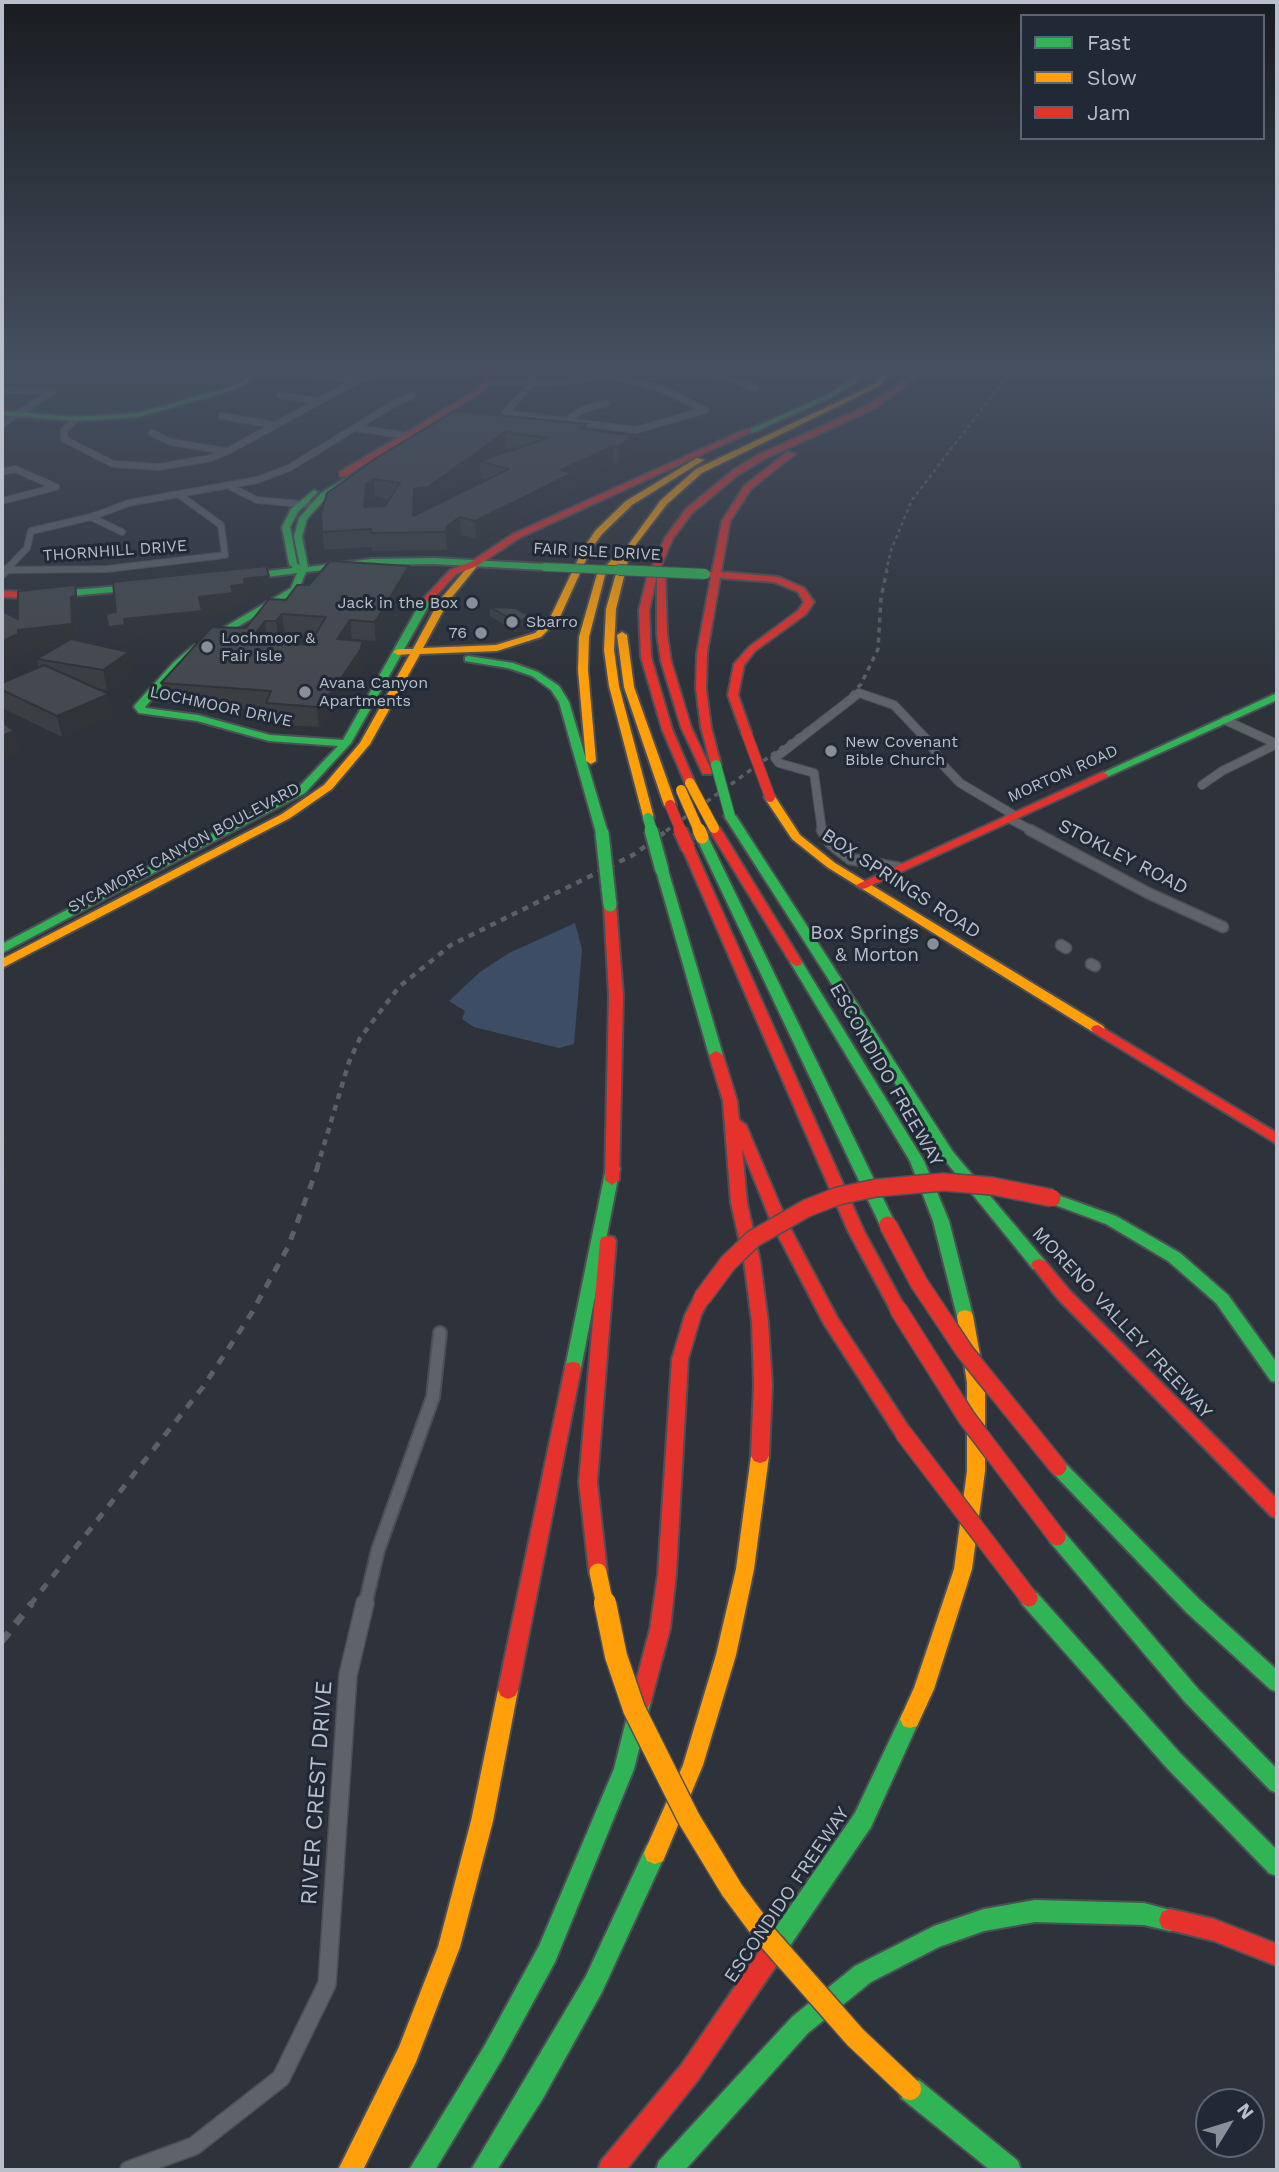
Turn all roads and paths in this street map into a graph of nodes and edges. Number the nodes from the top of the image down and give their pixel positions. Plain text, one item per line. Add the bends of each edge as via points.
1 (24, 472) edge
2 (275, 472) edge
3 (357, 472) edge
4 (652, 472) edge
5 (680, 472) edge
6 (697, 472) edge
7 (735, 472) edge
8 (765, 472) edge
9 (230, 486) junction
10 (181, 496) junction
11 (2, 501) edge
12 (306, 505) junction
13 (91, 517) junction
14 (122, 532) dead end
15 (669, 538) junction
16 (626, 552) junction
17 (659, 561) junction
18 (474, 564) junction
19 (300, 570) junction
20 (4, 572) edge
21 (711, 575) junction
22 (238, 577) edge
23 (143, 587) edge
24 (2, 594) edge
25 (611, 609) junction
26 (398, 652) junction
27 (417, 652) junction
28 (1277, 696) edge
29 (1225, 720) junction
30 (346, 743) junction
31 (1277, 744) edge
32 (711, 768) junction
33 (1202, 785) dead end
34 (686, 786) junction
35 (594, 799) junction
36 (1011, 817) junction
37 (899, 868) junction
38 (862, 885) junction
39 (1223, 928) dead end
40 (2, 949) edge
41 (2, 964) edge
42 (730, 1101) junction
43 (1277, 1139) edge
44 (613, 1168) junction
45 (440, 1333) dead end
46 (1277, 1376) edge
47 (1277, 1511) edge
48 (1277, 1683) edge
49 (1277, 1783) edge
50 (1277, 1865) edge
51 (1277, 1955) edge
52 (128, 2170) edge
53 (350, 2170) edge
54 (421, 2170) edge
55 (483, 2170) edge
56 (610, 2170) edge
57 (668, 2170) edge
58 (1009, 2170) edge

1 - 11 street via 56,487
2 - 9 street
3 - 12 main road
4 - 18 main road, SYCAMORE CANYON BOULEVARD via 516,536
5 - 27 main road via 619,512 587,550 554,619 538,635 497,648
6 - 16 main road via 664,502
7 - 15 main road, ESCONDIDO FREEWAY via 689,511
8 - 21 main road via 748,487 726,521
9 - 10 street
9 - 12 street via 257,500
10 - 13 street via 129,503
10 - 20 street, THORNHILL DRIVE via 221,525 225,555 107,569
12 - 19 main road via 288,521 286,539 294,566
13 - 14 street
13 - 20 street via 31,531 27,548
15 - 17 main road, ESCONDIDO FREEWAY
15 - 34 main road via 654,558 644,585 637,640 648,702
16 - 25 main road
16 - 35 main road via 601,573 584,637
17 - 32 main road via 666,661 686,727
17 - 34 main road, ESCONDIDO FREEWAY via 644,610 646,656
18 - 19 main road, FAIR ISLE DRIVE via 370,562
18 - 21 main road, FAIR ISLE DRIVE, bridge
18 - 26 main road, SYCAMORE CANYON BOULEVARD via 453,572 434,590
18 - 27 main road, SYCAMORE CANYON BOULEVARD via 444,601
19 - 22 main road, FAIR ISLE DRIVE
19 - 30 main road, LOCHMOOR DRIVE via 295,589 201,644 139,707 268,738
21 - 32 main road via 701,689
21 - 38 main road, BOX SPRINGS ROAD, bridge via 776,579 801,590 809,602 803,612 739,664 733,695 771,797 791,831
23 - 24 main road
25 - 42 main road, bridge via 609,650 614,686
25 - 49 main road, bridge via 621,626 629,687 641,728 670,805 850,1219 898,1309 966,1416 1057,1537 1192,1696
26 - 27 main road
26 - 30 main road, SYCAMORE CANYON BOULEVARD
27 - 35 main road via 510,665 555,688 564,702
27 - 41 main road, SYCAMORE CANYON BOULEVARD via 365,744 343,773 315,798
28 - 29 main road, MORTON ROAD
29 - 31 street
29 - 36 main road, MORTON ROAD
30 - 40 main road, SYCAMORE CANYON BOULEVARD via 301,791 267,812
31 - 33 street
32 - 47 main road, MORENO VALLEY FREEWAY, bridge via 730,816 948,1155 1064,1295
34 - 48 main road, bridge via 702,837 919,1283 965,1352 1058,1468 1193,1606
34 - 56 main road, ESCONDIDO FREEWAY, bridge via 917,1161 960,1287 976,1383 976,1471 963,1569 928,1676 863,1820 690,2072
35 - 44 main road, bridge via 602,833 616,996
36 - 37 main road, MORTON ROAD
36 - 37 street, STOKLEY ROAD via 960,783 894,705 859,693 775,758 814,773 822,831 831,844 850,859
36 - 39 street, STOKLEY ROAD via 1148,893
37 - 38 main road, MORTON ROAD
38 - 43 main road, BOX SPRINGS ROAD
42 - 50 main road, bridge via 786,1236 830,1320 904,1434 1029,1598 1173,1760
42 - 55 main road via 739,1203 760,1322 763,1385 759,1474 728,1643 693,1765 631,1909 554,2056
44 - 53 main road via 482,1821 449,1947 408,2053
44 - 58 main road, bridge via 588,1482 598,1572 616,1656 634,1709 689,1819 732,1890 783,1956 855,2037
45 - 52 street, RIVER CREST DRIVE via 433,1397 378,1550 348,1675 327,1984 281,2078 194,2147
46 - 54 main road, bridge via 1222,1299 1174,1257 1111,1220 1052,1198 943,1182 876,1188 838,1196 796,1213 753,1239 727,1262 693,1315 680,1359 660,1629 624,1769 547,1954
51 - 57 main road via 1214,1930 1167,1919 1083,1910 1035,1911 984,1920 934,1937 863,1974 800,2025

